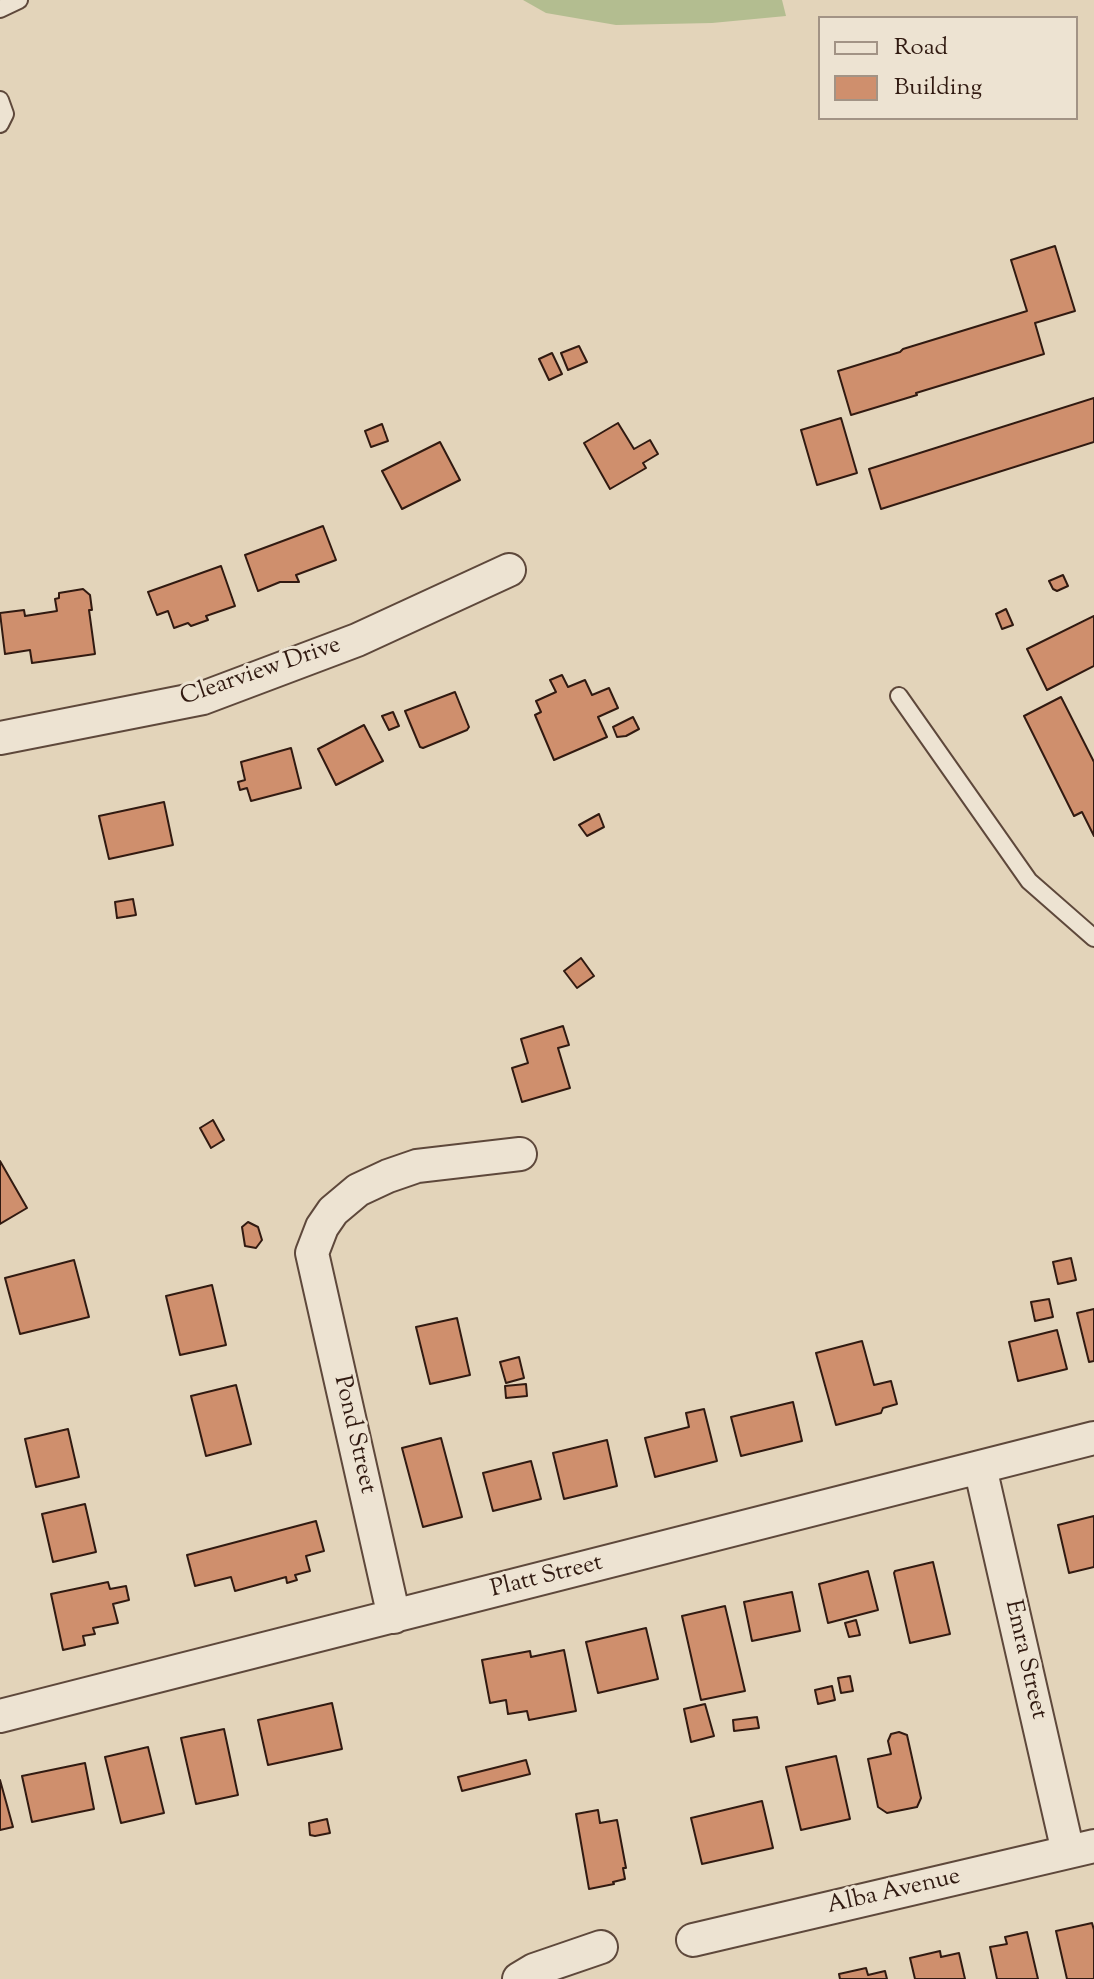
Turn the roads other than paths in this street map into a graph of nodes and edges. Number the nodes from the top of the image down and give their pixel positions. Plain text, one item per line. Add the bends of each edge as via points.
1 (19, 0) edge
2 (0, 9) edge
3 (0, 100) edge
4 (0, 124) edge
5 (509, 570) dead end
6 (899, 696) dead end
7 (0, 738) edge
8 (1094, 938) edge
9 (520, 1154) dead end
10 (1094, 1438) edge
11 (980, 1467) junction
12 (394, 1617) junction
13 (0, 1715) edge
14 (1081, 1849) edge
15 (693, 1940) dead end
16 (601, 1947) dead end
17 (519, 1979) edge

1 - 2 lane
3 - 4 lane via 5,114
5 - 7 street, Clearview Drive via 357,640 203,698
6 - 8 lane via 1029,881
9 - 12 street, Pond Street via 417,1166 358,1190 333,1211 312,1253
10 - 11 street, Platt Street
11 - 12 street, Platt Street
11 - 14 street, Emra Street
12 - 13 street, Platt Street
14 - 15 street, Alba Avenue
16 - 17 street

